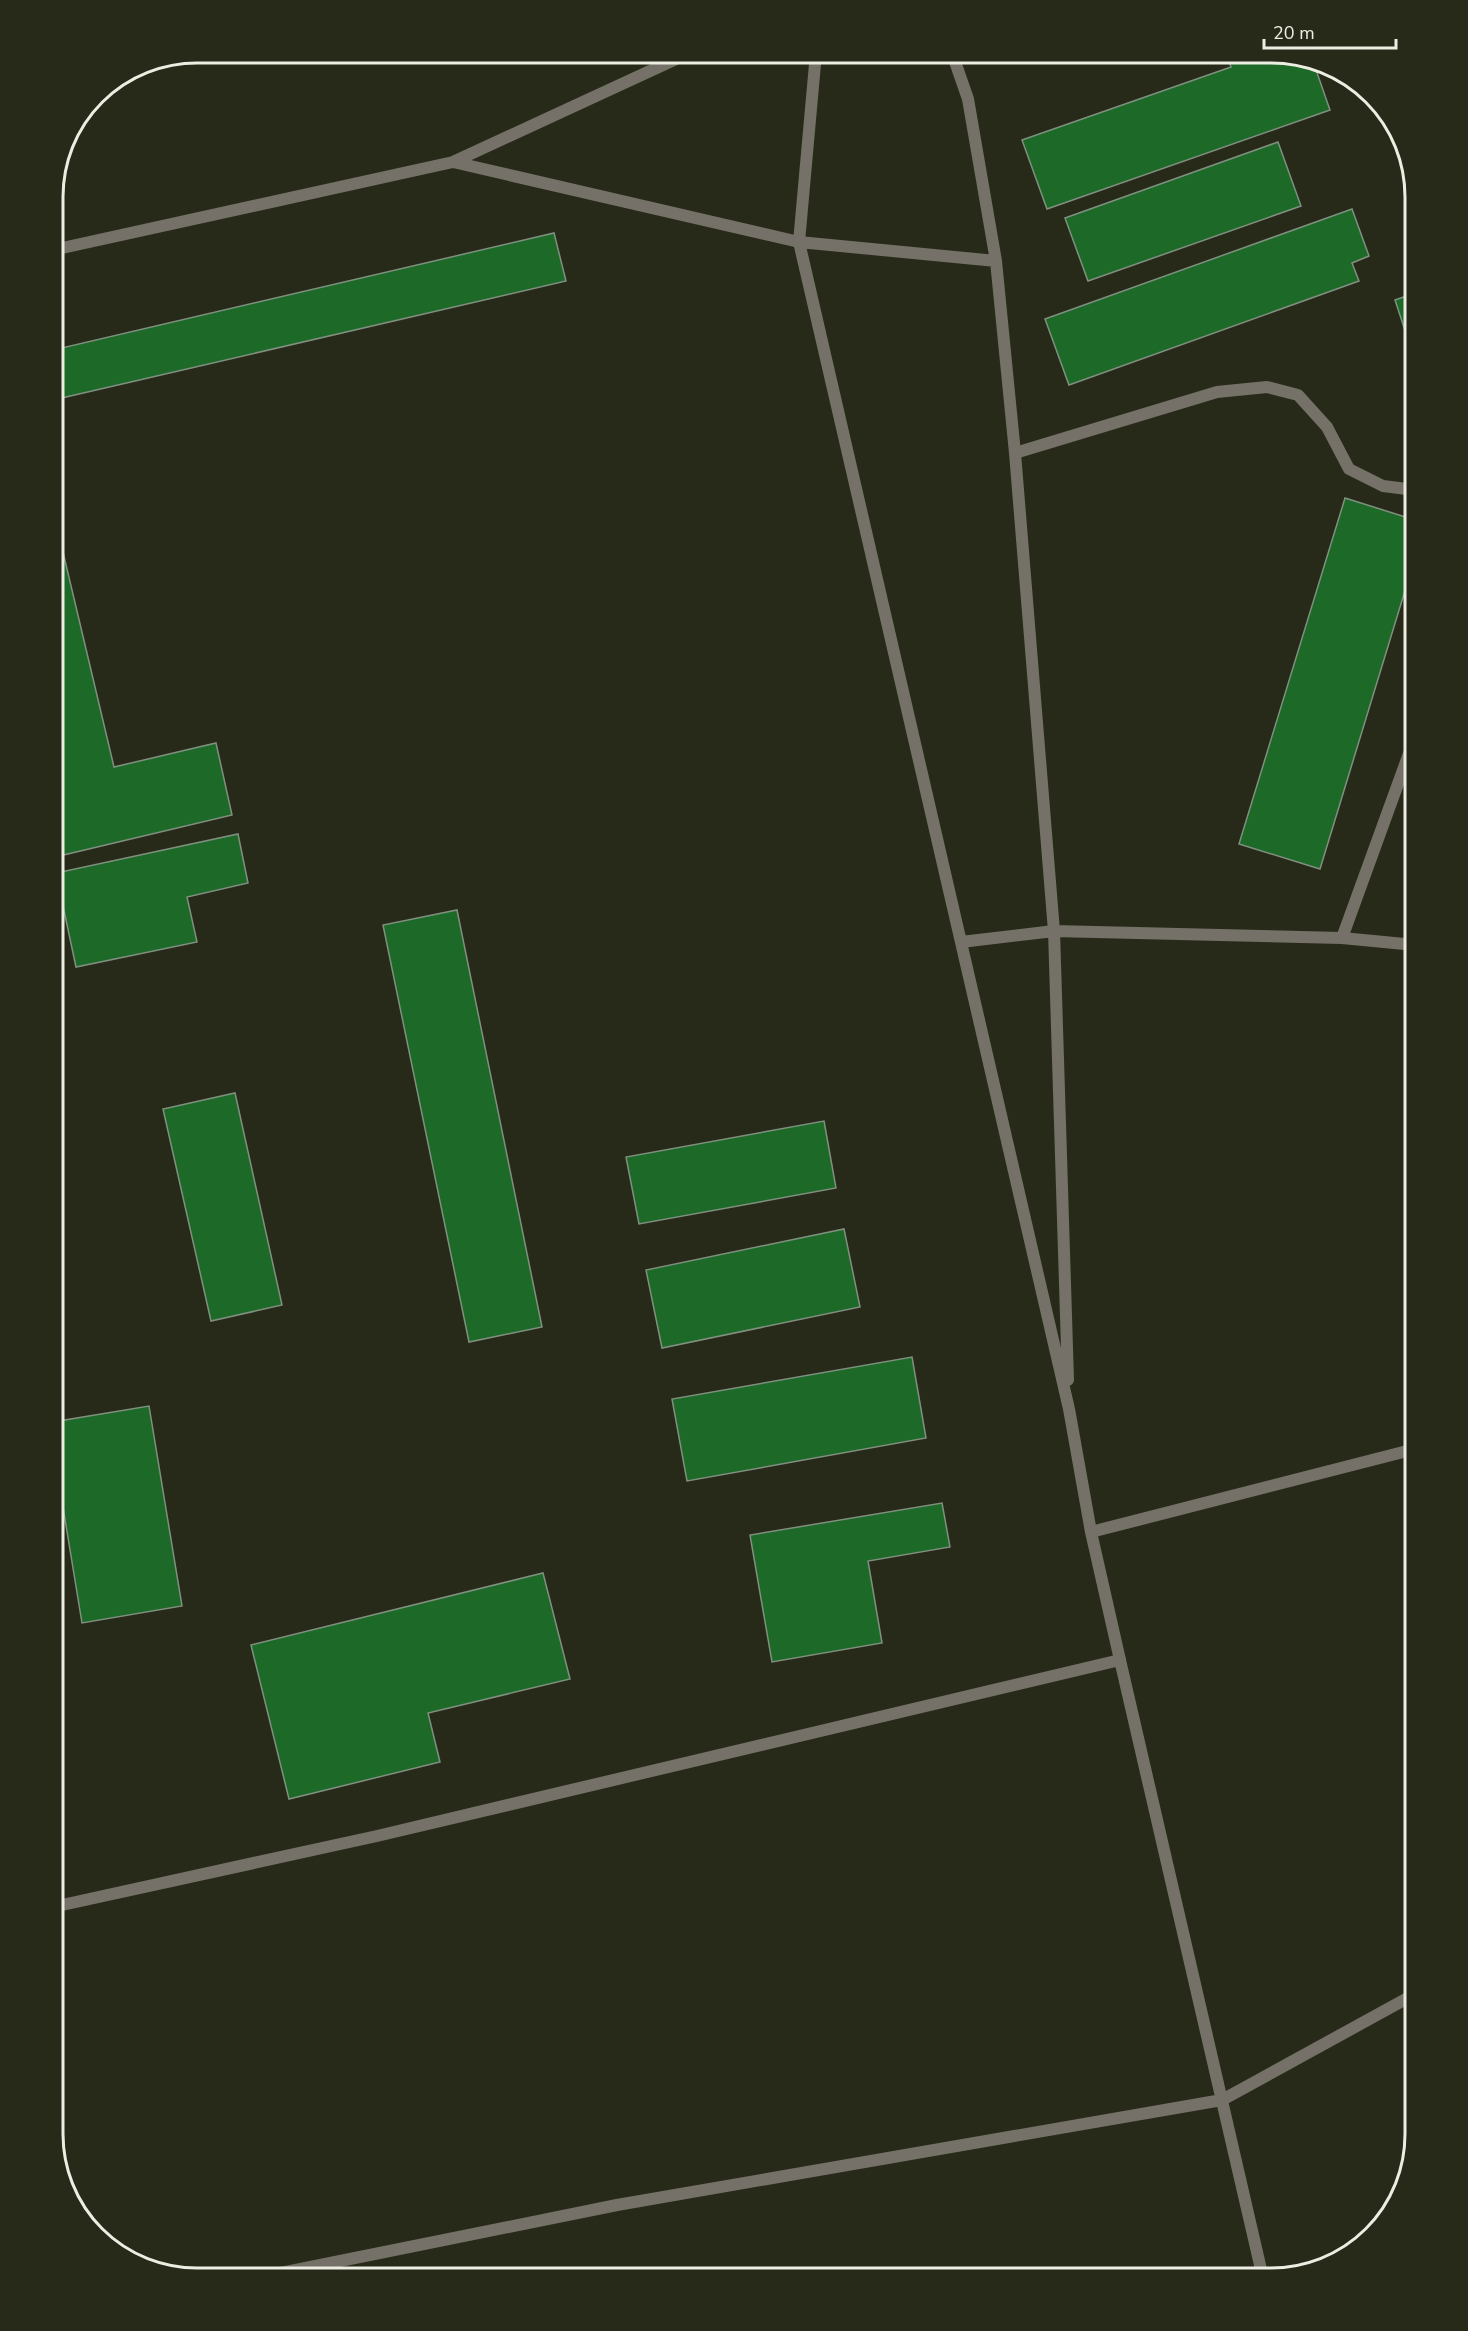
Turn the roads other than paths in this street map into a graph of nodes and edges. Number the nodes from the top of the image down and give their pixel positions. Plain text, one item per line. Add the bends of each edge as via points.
1 (667, 63) edge
2 (815, 63) edge
3 (955, 63) edge
4 (453, 162) junction
5 (799, 242) junction
6 (63, 248) edge
7 (996, 261) junction
8 (1015, 453) junction
9 (1405, 489) edge
10 (1405, 767) edge
11 (1054, 931) junction
12 (1342, 938) junction
13 (961, 942) junction
14 (1405, 944) edge
15 (1069, 1409) junction
16 (1405, 1452) edge
17 (1091, 1532) junction
18 (1120, 1660) junction
19 (63, 1905) edge
20 (1405, 2000) edge
21 (1222, 2100) junction
22 (305, 2268) edge
23 (1261, 2268) edge

1 - 4 street
2 - 5 street
3 - 7 street via 968,99
4 - 5 street
4 - 6 street
5 - 7 street
5 - 13 street
7 - 8 street
8 - 9 street via 1217,392 1267,387 1298,395 1327,427 1349,470 1383,486
8 - 11 street
10 - 12 street
11 - 12 street
11 - 13 street
11 - 15 street
12 - 14 street
13 - 15 street
15 - 17 street
16 - 17 street
17 - 18 street
18 - 19 street via 377,1836
18 - 21 street
20 - 21 street
21 - 22 street via 617,2205
21 - 23 street

